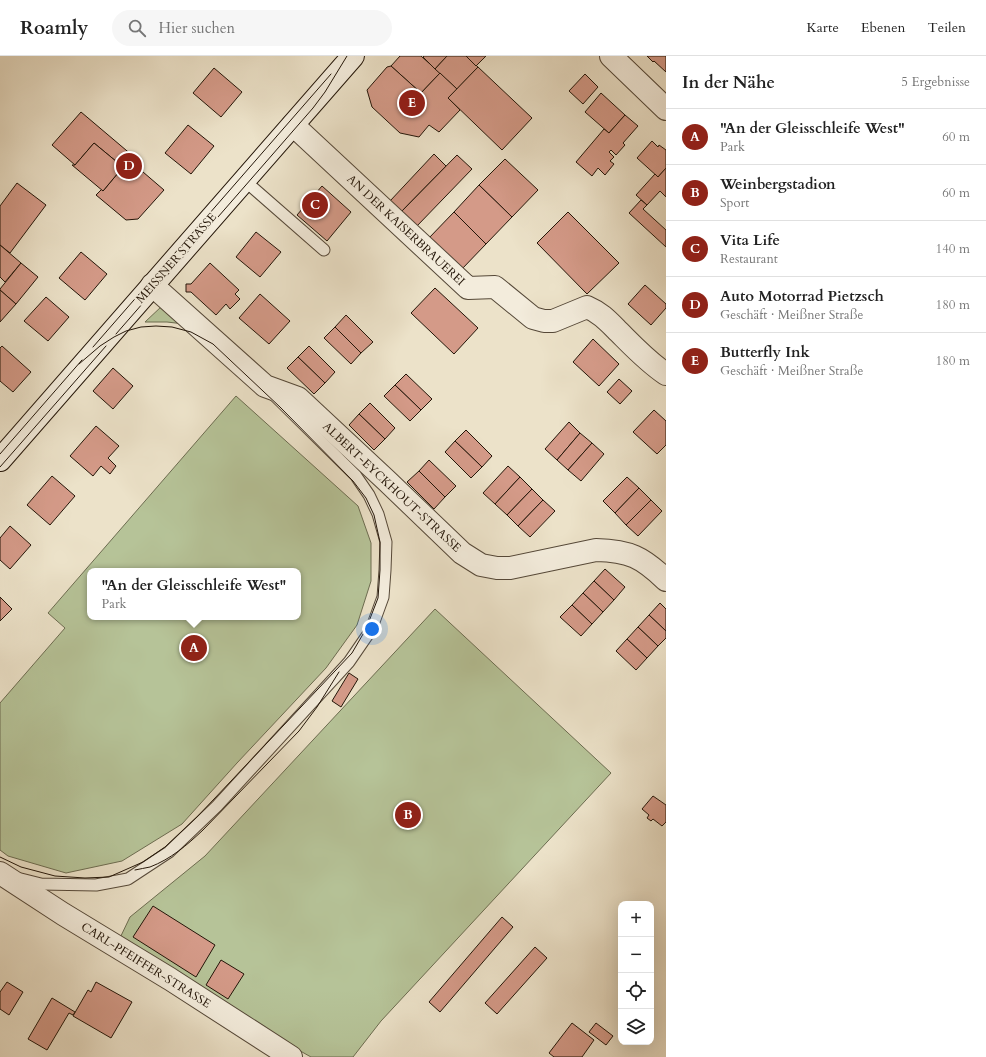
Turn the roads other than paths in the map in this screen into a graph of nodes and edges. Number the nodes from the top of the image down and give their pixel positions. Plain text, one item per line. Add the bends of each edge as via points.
1 (353, 56) edge
2 (611, 56) edge
3 (666, 109) edge
4 (293, 125) junction
5 (244, 180) junction
6 (324, 250) dead end
7 (152, 285) junction
8 (666, 374) edge
9 (265, 386) junction
10 (0, 460) edge
11 (666, 580) edge
12 (1, 874) edge
13 (291, 1057) edge

1 - 4 street, MEISSNER STRASSE
2 - 3 street
4 - 5 street, MEISSNER STRASSE
4 - 8 street, AN DER KAISERBRAUEREI via 468,288 495,287 533,318 544,321 553,321 587,307 606,319 654,366
5 - 6 lane
5 - 7 street, MEISSNER STRASSE
7 - 9 street, ALBERT-EYCKHOUT-STRASSE
7 - 10 street, MEISSNER STRASSE
9 - 11 street, ALBERT-EYCKHOUT-STRASSE via 298,398 462,553 481,565 510,568 596,550 609,551 640,559
9 - 12 lane via 356,476 378,514 386,542 385,570 383,597 371,630 349,662 217,806 169,852 128,879 96,885 41,884
12 - 13 street, CARL-PFEIFFER-STRASSE

